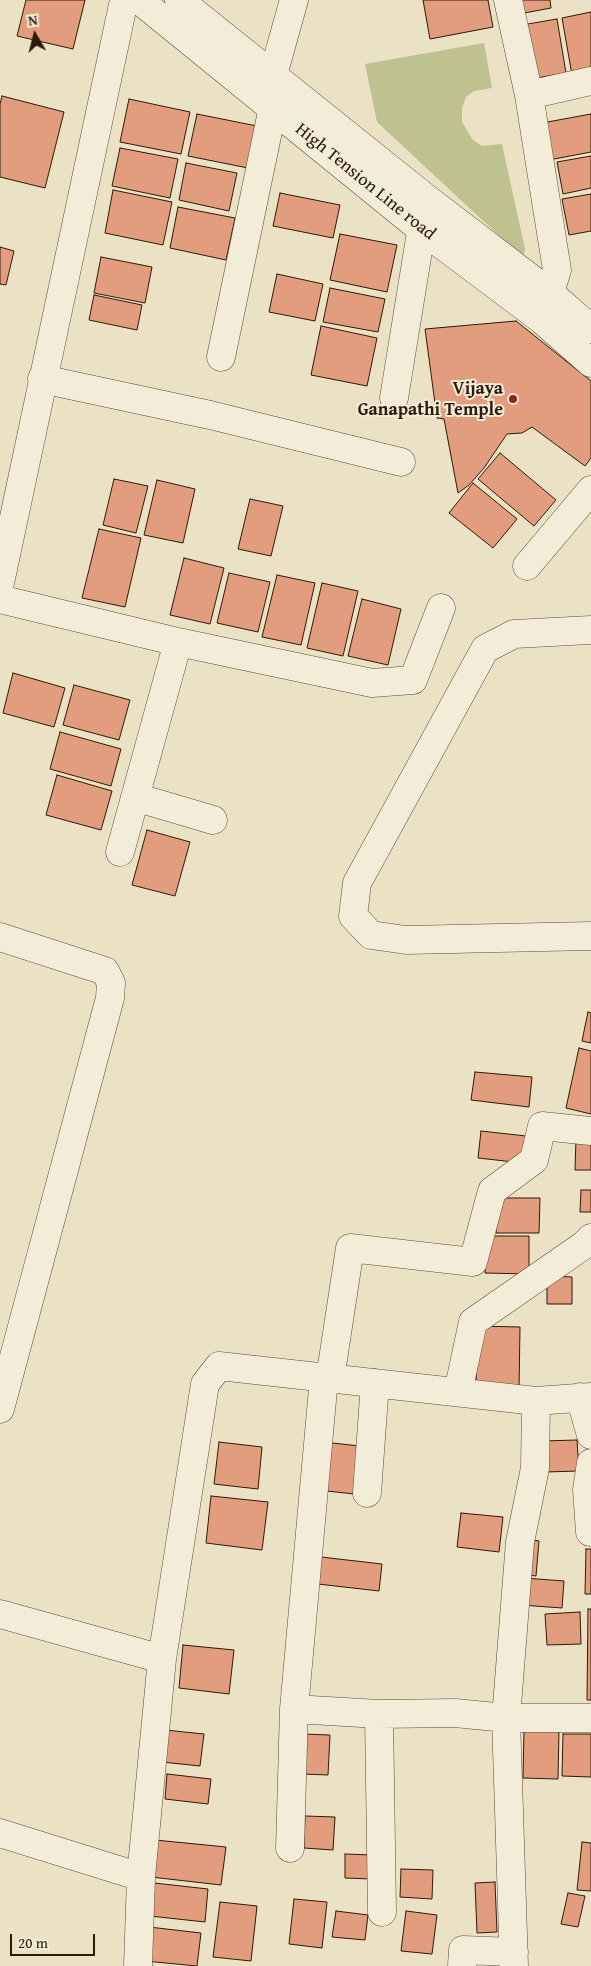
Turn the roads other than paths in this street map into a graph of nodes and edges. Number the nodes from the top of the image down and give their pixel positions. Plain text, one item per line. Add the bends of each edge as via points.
1 (124, 0) edge
2 (139, 0) edge
3 (179, 0) edge
4 (294, 0) edge
5 (508, 0) edge
6 (273, 75) junction
7 (591, 81) edge
8 (528, 94) junction
9 (273, 107) junction
10 (426, 198) junction
11 (422, 230) junction
12 (550, 293) junction
13 (542, 320) junction
14 (591, 329) edge
15 (221, 357) dead end
16 (591, 363) edge
17 (42, 379) junction
18 (394, 398) dead end
19 (401, 462) dead end
20 (591, 490) edge
21 (527, 566) dead end
22 (0, 583) edge
23 (0, 599) edge
24 (441, 608) dead end
25 (591, 630) edge
26 (178, 642) junction
27 (135, 797) junction
28 (213, 820) dead end
29 (120, 852) dead end
30 (0, 936) edge
31 (591, 936) edge
32 (591, 1130) edge
33 (591, 1238) edge
34 (327, 1379) junction
35 (375, 1383) junction
36 (458, 1392) junction
37 (586, 1397) edge
38 (536, 1401) junction
39 (0, 1409) edge
40 (591, 1436) edge
41 (591, 1463) edge
42 (367, 1493) dead end
43 (590, 1532) edge
44 (0, 1614) edge
45 (162, 1659) junction
46 (294, 1709) junction
47 (379, 1714) junction
48 (506, 1718) junction
49 (591, 1718) edge
50 (0, 1833) edge
51 (290, 1848) dead end
52 (141, 1877) junction
53 (382, 1912) dead end
54 (514, 1959) edge
55 (138, 1966) edge
56 (462, 1966) edge

1 - 17 street
2 - 9 street, High Tension Line road
3 - 6 street, High Tension Line road
4 - 6 street
5 - 8 street
6 - 9 street
6 - 10 street, High Tension Line road
7 - 8 street
8 - 12 street via 557,270
9 - 11 street, High Tension Line road
9 - 15 street
10 - 11 street
10 - 12 street, High Tension Line road
11 - 13 street, High Tension Line road
11 - 18 street
12 - 13 street
12 - 14 street, High Tension Line road
13 - 16 street, High Tension Line road
17 - 19 street via 210,415
17 - 22 street
20 - 21 street
23 - 26 street
24 - 26 street via 413,680 372,683
25 - 31 street via 514,634 484,649 357,883 353,916 371,935 406,940
26 - 27 street
27 - 28 street
27 - 29 street
30 - 39 street via 105,971 111,983 110,998
32 - 34 street via 542,1126 534,1160 492,1191 473,1262 350,1248
33 - 36 street via 474,1322
34 - 35 street
34 - 45 street via 219,1366 205,1384
34 - 46 street
35 - 36 street
35 - 42 street
36 - 38 street
37 - 38 street
37 - 40 street
38 - 48 street via 535,1468 520,1542
41 - 43 street via 587,1490
44 - 45 street
45 - 52 street
46 - 47 street
46 - 51 street
47 - 48 street via 455,1713
47 - 53 street
48 - 49 street
48 - 54 street
50 - 52 street
52 - 55 street
54 - 56 street via 463,1950

